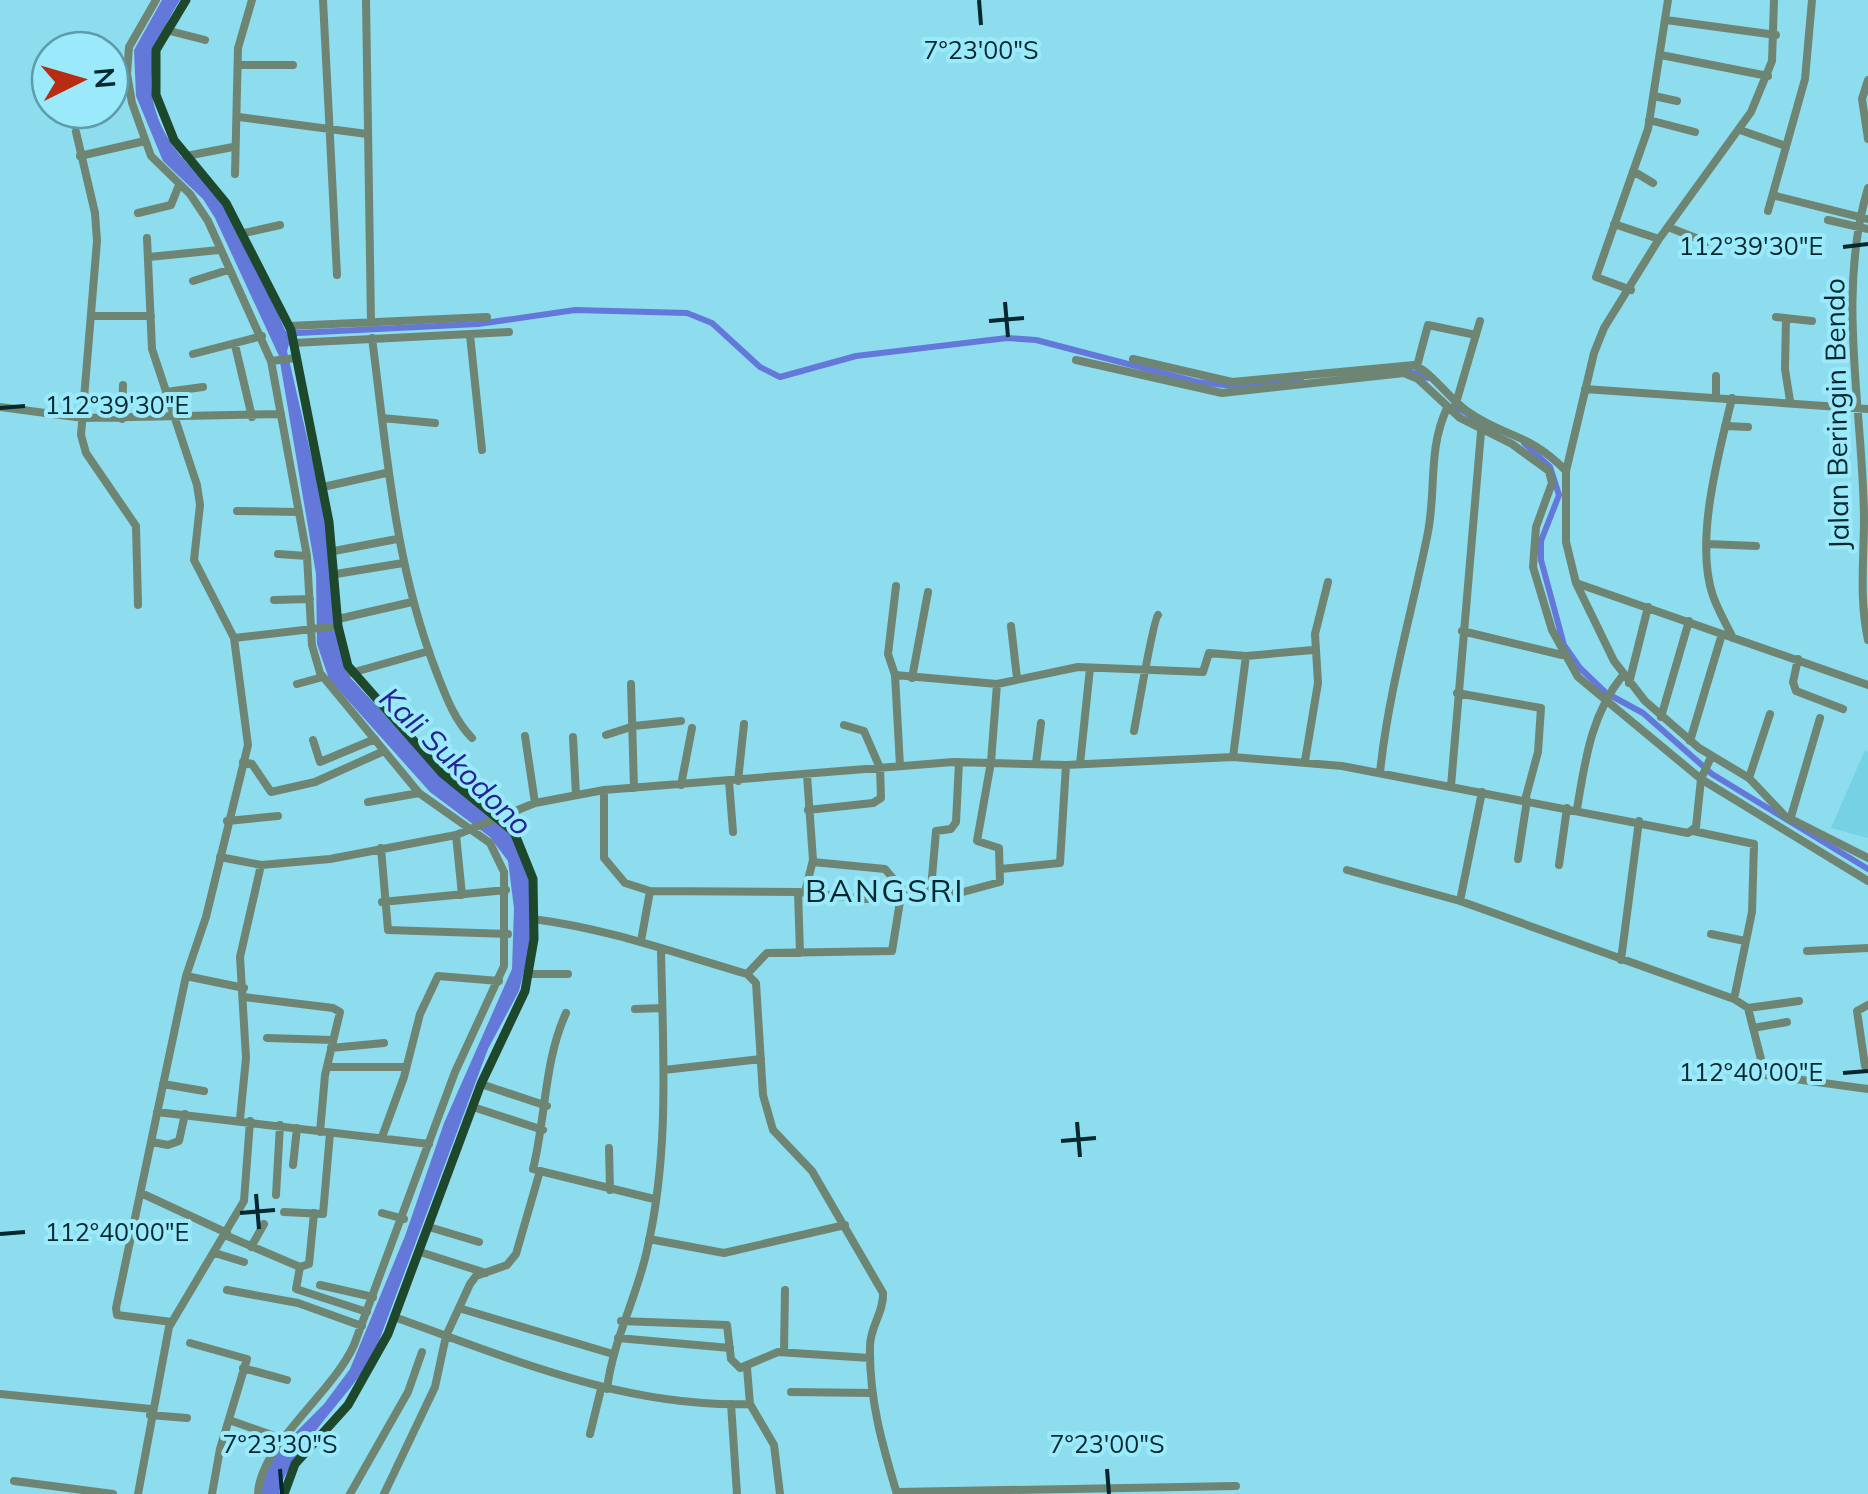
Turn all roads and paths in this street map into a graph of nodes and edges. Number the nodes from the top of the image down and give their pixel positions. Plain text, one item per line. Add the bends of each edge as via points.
1 (156, 0) edge
2 (186, 0) edge
3 (252, 0) edge
4 (323, 0) edge
5 (366, 0) edge
6 (1668, 0) edge
7 (1774, 0) edge
8 (1812, 0) edge
9 (1666, 20) junction
10 (166, 30) junction
11 (1776, 34) junction
12 (206, 40) dead end
13 (1661, 54) junction
14 (240, 65) junction
15 (293, 65) dead end
16 (1768, 76) junction
17 (1868, 80) edge
18 (1654, 96) junction
19 (1677, 101) dead end
20 (238, 117) junction
21 (1649, 120) junction
22 (1740, 130) junction
23 (330, 131) junction
24 (76, 132) dead end
25 (1695, 132) dead end
26 (366, 134) junction
27 (1868, 139) edge
28 (146, 141) junction
29 (1783, 145) junction
30 (233, 147) junction
31 (80, 156) junction
32 (186, 156) junction
33 (1633, 171) junction
34 (234, 174) dead end
35 (1652, 182) dead end
36 (179, 185) junction
37 (1868, 188) edge
38 (1776, 196) junction
39 (1768, 211) dead end
40 (138, 212) dead end
41 (1828, 220) dead end
42 (1862, 223) edge
43 (1614, 224) junction
44 (280, 225) dead end
45 (1668, 227) junction
46 (240, 234) junction
47 (147, 238) dead end
48 (1659, 240) junction
49 (1706, 242) dead end
50 (218, 250) junction
51 (201, 251) junction
52 (149, 257) junction
53 (228, 270) junction
54 (209, 275) junction
55 (337, 275) dead end
56 (192, 281) dead end
57 (1855, 288) junction
58 (1868, 289) edge
59 (1628, 293) junction
60 (91, 316) junction
61 (151, 316) junction
62 (487, 317) dead end
63 (1480, 321) dead end
64 (1812, 321) dead end
65 (370, 323) junction
66 (509, 332) dead end
67 (291, 335) junction
68 (470, 335) junction
69 (1476, 335) junction
70 (262, 336) junction
71 (372, 338) junction
72 (235, 345) junction
73 (193, 354) dead end
74 (293, 359) junction
75 (1134, 359) dead end
76 (1076, 360) dead end
77 (275, 361) junction
78 (1417, 366) junction
79 (1716, 376) dead end
80 (123, 384) dead end
81 (203, 387) dead end
82 (1585, 388) junction
83 (166, 392) junction
84 (1716, 396) junction
85 (1732, 398) junction
86 (1790, 401) junction
87 (1456, 403) junction
88 (0, 407) edge
89 (1447, 408) junction
90 (1855, 408) junction
91 (1868, 409) edge
92 (281, 414) junction
93 (252, 417) junction
94 (83, 418) junction
95 (122, 418) junction
96 (382, 418) junction
97 (173, 419) junction
98 (436, 423) dead end
99 (1482, 425) junction
100 (1726, 426) junction
101 (1748, 427) dead end
102 (482, 450) dead end
103 (1566, 471) junction
104 (386, 473) junction
105 (323, 487) junction
106 (237, 511) dead end
107 (299, 512) junction
108 (397, 539) junction
109 (1708, 544) junction
110 (1756, 546) dead end
111 (334, 551) junction
112 (278, 554) dead end
113 (307, 556) junction
114 (403, 563) junction
115 (336, 574) junction
116 (1328, 582) dead end
117 (1576, 583) junction
118 (896, 586) dead end
119 (928, 592) dead end
120 (310, 598) junction
121 (274, 600) dead end
122 (412, 602) junction
123 (138, 605) dead end
124 (1648, 606) junction
125 (1158, 615) dead end
126 (1690, 622) junction
127 (337, 624) junction
128 (313, 626) junction
129 (1012, 626) dead end
130 (1462, 631) junction
131 (1722, 634) junction
132 (234, 638) junction
133 (1733, 638) junction
134 (1868, 640) edge
135 (1313, 650) junction
136 (429, 651) junction
137 (1562, 655) junction
138 (1246, 656) junction
139 (1798, 660) junction
140 (1090, 668) junction
141 (1148, 672) junction
142 (352, 673) junction
143 (895, 675) junction
144 (322, 677) junction
145 (912, 678) junction
146 (1017, 678) junction
147 (1626, 679) junction
148 (296, 684) dead end
149 (630, 684) dead end
150 (998, 684) junction
151 (1868, 685) edge
152 (1457, 693) junction
153 (1606, 696) junction
154 (1843, 709) dead end
155 (1770, 714) dead end
156 (1661, 717) junction
157 (1820, 718) dead end
158 (680, 721) dead end
159 (1041, 722) dead end
160 (744, 724) dead end
161 (844, 725) dead end
162 (634, 726) junction
163 (692, 728) dead end
164 (1134, 732) dead end
165 (606, 734) dead end
166 (525, 736) dead end
167 (573, 737) dead end
168 (472, 738) dead end
169 (375, 739) junction
170 (313, 740) dead end
171 (1690, 741) junction
172 (384, 752) junction
173 (1233, 756) junction
174 (1711, 757) junction
175 (243, 762) junction
176 (960, 762) junction
177 (992, 762) junction
178 (1080, 762) junction
179 (1305, 762) junction
180 (1036, 763) junction
181 (1066, 765) junction
182 (900, 766) junction
183 (880, 768) junction
184 (1380, 773) junction
185 (1703, 774) junction
186 (807, 775) junction
187 (1748, 778) junction
188 (734, 781) junction
189 (681, 785) junction
190 (1451, 786) junction
191 (634, 788) junction
192 (604, 790) junction
193 (1482, 792) junction
194 (419, 793) junction
195 (576, 795) junction
196 (1526, 800) junction
197 (368, 802) dead end
198 (534, 803) junction
199 (1572, 809) junction
200 (808, 810) junction
201 (278, 816) dead end
202 (498, 817) junction
203 (227, 821) junction
204 (1640, 821) junction
205 (1785, 824) junction
206 (474, 829) junction
207 (1693, 831) junction
208 (733, 832) dead end
209 (456, 835) junction
210 (381, 848) junction
211 (220, 857) junction
212 (1868, 858) edge
213 (1518, 859) dead end
214 (813, 862) junction
215 (1559, 864) dead end
216 (261, 865) junction
217 (1001, 869) junction
218 (1347, 870) dead end
219 (1868, 881) edge
220 (902, 888) junction
221 (931, 889) junction
222 (506, 890) junction
223 (650, 891) junction
224 (801, 892) junction
225 (462, 895) junction
226 (866, 898) dead end
227 (1460, 901) junction
228 (382, 902) junction
229 (534, 918) junction
230 (508, 934) junction
231 (1711, 934) dead end
232 (640, 941) junction
233 (1745, 941) junction
234 (1868, 948) edge
235 (661, 951) junction
236 (1807, 951) dead end
237 (800, 952) junction
238 (1621, 960) junction
239 (530, 974) junction
240 (568, 974) dead end
241 (747, 974) junction
242 (186, 976) junction
243 (499, 981) junction
244 (244, 992) junction
245 (1734, 998) junction
246 (1799, 1000) dead end
247 (1868, 1005) edge
248 (635, 1008) dead end
249 (662, 1008) junction
250 (1748, 1008) junction
251 (566, 1013) dead end
252 (1786, 1022) dead end
253 (1753, 1028) junction
254 (268, 1038) dead end
255 (384, 1042) dead end
256 (332, 1044) junction
257 (257, 1054) dead end
258 (246, 1060) junction
259 (761, 1060) junction
260 (1865, 1066) dead end
261 (327, 1067) junction
262 (406, 1067) junction
263 (664, 1070) junction
264 (163, 1084) junction
265 (480, 1084) junction
266 (1868, 1090) edge
267 (204, 1091) dead end
268 (547, 1106) junction
269 (473, 1107) junction
270 (158, 1112) junction
271 (185, 1114) junction
272 (245, 1120) junction
273 (280, 1126) junction
274 (297, 1128) junction
275 (543, 1130) junction
276 (320, 1132) junction
277 (330, 1133) junction
278 (382, 1136) junction
279 (152, 1142) junction
280 (429, 1144) junction
281 (610, 1148) dead end
282 (293, 1166) dead end
283 (540, 1170) junction
284 (610, 1190) junction
285 (140, 1193) junction
286 (276, 1195) dead end
287 (654, 1198) junction
288 (284, 1212) dead end
289 (382, 1212) dead end
290 (314, 1214) junction
291 (404, 1219) junction
292 (264, 1224) dead end
293 (845, 1225) junction
294 (429, 1227) junction
295 (226, 1234) junction
296 (650, 1239) junction
297 (479, 1242) dead end
298 (251, 1247) junction
299 (420, 1252) junction
300 (215, 1253) junction
301 (244, 1262) dead end
302 (300, 1268) junction
303 (490, 1274) junction
304 (320, 1285) dead end
305 (227, 1290) dead end
306 (785, 1290) dead end
307 (373, 1296) junction
308 (462, 1309) junction
309 (367, 1312) junction
310 (394, 1318) junction
311 (621, 1321) junction
312 (172, 1322) junction
313 (362, 1326) junction
314 (446, 1336) junction
315 (618, 1338) junction
316 (190, 1343) dead end
317 (730, 1348) junction
318 (422, 1352) dead end
319 (784, 1352) junction
320 (614, 1354) junction
321 (870, 1358) junction
322 (243, 1368) junction
323 (747, 1368) junction
324 (287, 1380) dead end
325 (604, 1389) junction
326 (791, 1392) dead end
327 (872, 1393) junction
328 (0, 1394) edge
329 (731, 1404) junction
330 (750, 1404) junction
331 (150, 1412) junction
332 (187, 1418) dead end
333 (229, 1420) junction
334 (590, 1434) dead end
335 (283, 1439) junction
336 (14, 1481) dead end
337 (1236, 1486) dead end
338 (897, 1493) edge
339 (113, 1494) edge
340 (138, 1494) edge
341 (212, 1494) edge
342 (258, 1494) edge
343 (284, 1494) edge
344 (350, 1494) edge
345 (384, 1494) edge
346 (738, 1494) edge
347 (780, 1494) edge

1 - 28 street via 128,61 128,84
2 - 10 main road
3 - 14 street via 240,32
4 - 23 street
5 - 26 street
6 - 9 street
7 - 11 street
8 - 29 street via 1805,79
9 - 11 street
9 - 13 street
10 - 12 street
10 - 32 main road via 156,50 155,86 168,130
11 - 16 street
13 - 16 street
13 - 18 street
14 - 15 street
14 - 20 street
16 - 22 street
17 - 27 street via 1862,99
18 - 19 street
18 - 21 street
20 - 23 street
20 - 30 street
21 - 25 street
21 - 33 street
22 - 29 street
22 - 45 street
23 - 26 street
23 - 55 street
24 - 31 street
26 - 65 street
28 - 31 street
28 - 36 street
29 - 38 street
30 - 32 street
30 - 34 street
31 - 60 street via 96,213
32 - 46 main road via 221,194
33 - 35 street
33 - 43 street
36 - 40 street via 172,205
36 - 50 street via 201,209
37 - 42 street, Jalan Beringin Bendo
38 - 39 street
38 - 42 street
41 - 42 street
42 - 57 street, Jalan Beringin Bendo
43 - 48 street
43 - 59 street via 1596,277
44 - 46 street
45 - 48 street
45 - 49 street
46 - 67 main road
47 - 52 street
48 - 59 street
50 - 51 street
50 - 53 street
51 - 52 street
51 - 54 street
52 - 61 street
53 - 54 street
53 - 70 street
54 - 56 street
57 - 58 street
57 - 90 street, Jalan Beringin Bendo
59 - 82 street via 1604,328
60 - 61 street
60 - 94 street
61 - 83 street via 152,349
62 - 65 street
63 - 69 street
64 - 86 street via 1781,318
65 - 67 street
66 - 68 street
67 - 71 street
67 - 74 main road
68 - 71 street
68 - 102 street
69 - 78 street via 1428,325
69 - 87 street
70 - 72 street
70 - 77 street
71 - 96 street
72 - 73 street
72 - 93 street
74 - 77 street
74 - 105 main road
75 - 78 street via 1232,382
76 - 89 street via 1222,393 1404,373
77 - 92 street
78 - 87 street
79 - 84 street
80 - 95 street
81 - 83 street
82 - 84 street
82 - 103 street
83 - 97 street
84 - 85 street
85 - 86 street
85 - 100 street
86 - 90 street
87 - 99 street
88 - 94 street
89 - 99 street
89 - 184 street via 1434,435 1428,532
90 - 91 street
90 - 134 street, Jalan Beringin Bendo via 1864,520 1859,576
92 - 93 street
92 - 107 street
93 - 97 street
94 - 95 street
94 - 123 street via 86,453 136,526
95 - 97 street
96 - 98 street
96 - 104 street
97 - 132 street via 200,505 194,560
99 - 103 street via 1534,441
99 - 130 street
99 - 137 street via 1552,476 1536,527 1533,568
100 - 101 street
100 - 109 street
103 - 117 street via 1566,542
104 - 105 street
104 - 108 street
105 - 111 main road
106 - 107 street
107 - 113 street
108 - 111 street
108 - 114 street
109 - 110 street
109 - 133 street via 1713,596
111 - 115 main road
112 - 113 street
113 - 120 street
114 - 115 street
114 - 122 street
115 - 127 main road
116 - 135 street
117 - 124 street
117 - 147 street
118 - 143 street via 888,654
119 - 145 street
120 - 121 street
120 - 128 street
122 - 127 street
122 - 136 street
124 - 126 street
124 - 147 street
125 - 141 street
126 - 131 street
126 - 156 street
127 - 128 street
127 - 142 main road
128 - 132 street
128 - 144 street
129 - 146 street
130 - 137 street
130 - 152 street
131 - 133 street
131 - 171 street
132 - 175 street via 248,734
133 - 139 street
135 - 138 street
135 - 179 street via 1318,683
136 - 142 street
136 - 168 street via 448,702
137 - 153 street via 1578,678
138 - 141 street via 1209,653 1204,672
138 - 173 street
139 - 151 street
139 - 154 street via 1796,690
140 - 141 street
140 - 146 street
140 - 178 street
141 - 164 street
142 - 202 main road via 442,773
143 - 145 street
143 - 182 street
144 - 148 street
144 - 169 street
145 - 150 street
146 - 150 street
147 - 153 street
147 - 156 street
149 - 162 street
150 - 177 street
152 - 190 street
152 - 196 street via 1541,708
153 - 185 street
153 - 199 street
155 - 187 street
156 - 171 street
157 - 205 street
158 - 162 street
159 - 180 street
160 - 188 street
161 - 183 street via 864,730
162 - 165 street
162 - 191 street
163 - 189 street
166 - 198 street
167 - 195 street
169 - 170 street via 320,762
169 - 172 street
171 - 174 street
172 - 175 street via 315,782 275,791
172 - 194 street
173 - 178 street
173 - 179 street
174 - 185 street
174 - 187 street
175 - 203 street
176 - 177 street
176 - 182 street
176 - 221 street via 956,822 936,831
177 - 180 street
177 - 217 street via 977,841 999,848
178 - 181 street
179 - 184 street
180 - 181 street
181 - 217 street via 1060,863
182 - 183 street
183 - 186 street
183 - 200 street via 878,801
184 - 190 street
185 - 205 street
185 - 207 street
186 - 188 street
186 - 200 street
187 - 205 street
188 - 189 street
188 - 208 street
189 - 191 street
190 - 193 street
191 - 192 street
192 - 195 street
192 - 223 street via 604,858 625,883
193 - 196 street
193 - 227 street
194 - 197 street
194 - 206 street
195 - 198 street
196 - 199 street
196 - 213 street
198 - 202 street
199 - 204 street
199 - 215 street
200 - 214 street
201 - 203 street
202 - 206 street
202 - 229 main road via 526,852
203 - 211 street
204 - 207 street
204 - 238 street
205 - 212 street
205 - 219 street
206 - 209 street
206 - 222 street via 498,853
207 - 233 street via 1754,844
209 - 210 street
209 - 225 street
210 - 216 street
210 - 228 street
211 - 216 street
211 - 242 street
214 - 220 street via 885,869
214 - 224 street
216 - 244 street via 241,938
217 - 221 street via 1000,882 963,892
218 - 227 street
220 - 221 street
220 - 237 street via 892,951
222 - 225 street
222 - 230 street
223 - 224 street
223 - 232 street
224 - 226 street
224 - 237 street
225 - 228 street
227 - 238 street
228 - 230 street via 391,932
229 - 232 street
229 - 239 main road
230 - 243 street
231 - 233 street
232 - 235 street
233 - 245 street
234 - 236 street
235 - 241 street
235 - 249 street
237 - 241 street via 763,954
238 - 245 street
239 - 240 street
239 - 265 main road
241 - 259 street via 756,982
242 - 244 street
242 - 264 street
243 - 262 street via 438,976
243 - 280 street
244 - 256 street via 333,1008 340,1016
244 - 258 street
245 - 250 street
246 - 250 street
247 - 260 street via 1857,1013
248 - 249 street
249 - 263 street
250 - 253 street
251 - 268 street via 554,1040
252 - 253 street
253 - 266 street via 1768,1077
254 - 256 street
255 - 256 street
256 - 261 street
257 - 258 street
258 - 272 street
259 - 263 street
259 - 293 street via 774,1130 812,1170
261 - 262 street
261 - 276 street
262 - 278 street
263 - 287 street via 665,1127
264 - 267 street
264 - 270 street
265 - 268 street
265 - 269 main road
268 - 275 street
269 - 275 street
269 - 294 main road
270 - 271 street
270 - 279 street
271 - 272 street
271 - 279 street via 179,1141
272 - 273 street
272 - 295 street via 246,1196
273 - 274 street
273 - 286 street
274 - 276 street
274 - 282 street
275 - 283 street via 533,1169
276 - 277 street
277 - 278 street
277 - 290 street via 325,1210
278 - 280 street
279 - 285 street
280 - 291 street
281 - 284 street
283 - 284 street
283 - 303 street via 516,1254
284 - 287 street
285 - 295 street
285 - 312 street via 116,1310
287 - 296 street
288 - 290 street
289 - 291 street
290 - 302 street via 309,1264
291 - 307 street
292 - 298 street
293 - 296 street via 724,1253
293 - 321 street via 883,1293
294 - 297 street
294 - 299 main road
295 - 298 street
295 - 300 street
296 - 311 street
298 - 302 street
299 - 303 street
299 - 310 main road
300 - 301 street
300 - 312 street
302 - 309 street via 298,1290
303 - 308 street via 474,1279
304 - 307 street
305 - 313 street
306 - 319 street
307 - 309 street
308 - 314 street
308 - 320 street
309 - 313 street
310 - 314 street
310 - 343 main road via 359,1388 295,1464
311 - 315 street
311 - 317 street via 724,1324
312 - 331 street
313 - 335 street via 341,1372
314 - 325 street
314 - 345 street via 434,1387
315 - 317 street
315 - 320 street
316 - 322 street via 246,1356
317 - 323 street via 733,1364
318 - 344 street via 408,1392
319 - 321 street
319 - 323 street
320 - 325 street
321 - 327 street
322 - 324 street
322 - 333 street
323 - 330 street
325 - 329 street
325 - 334 street
326 - 327 street
327 - 338 street
328 - 331 street
329 - 330 street
329 - 346 street
330 - 347 street via 774,1445
331 - 332 street
331 - 340 street
333 - 335 street
333 - 341 street
335 - 342 street via 264,1466
336 - 339 street
337 - 338 street

